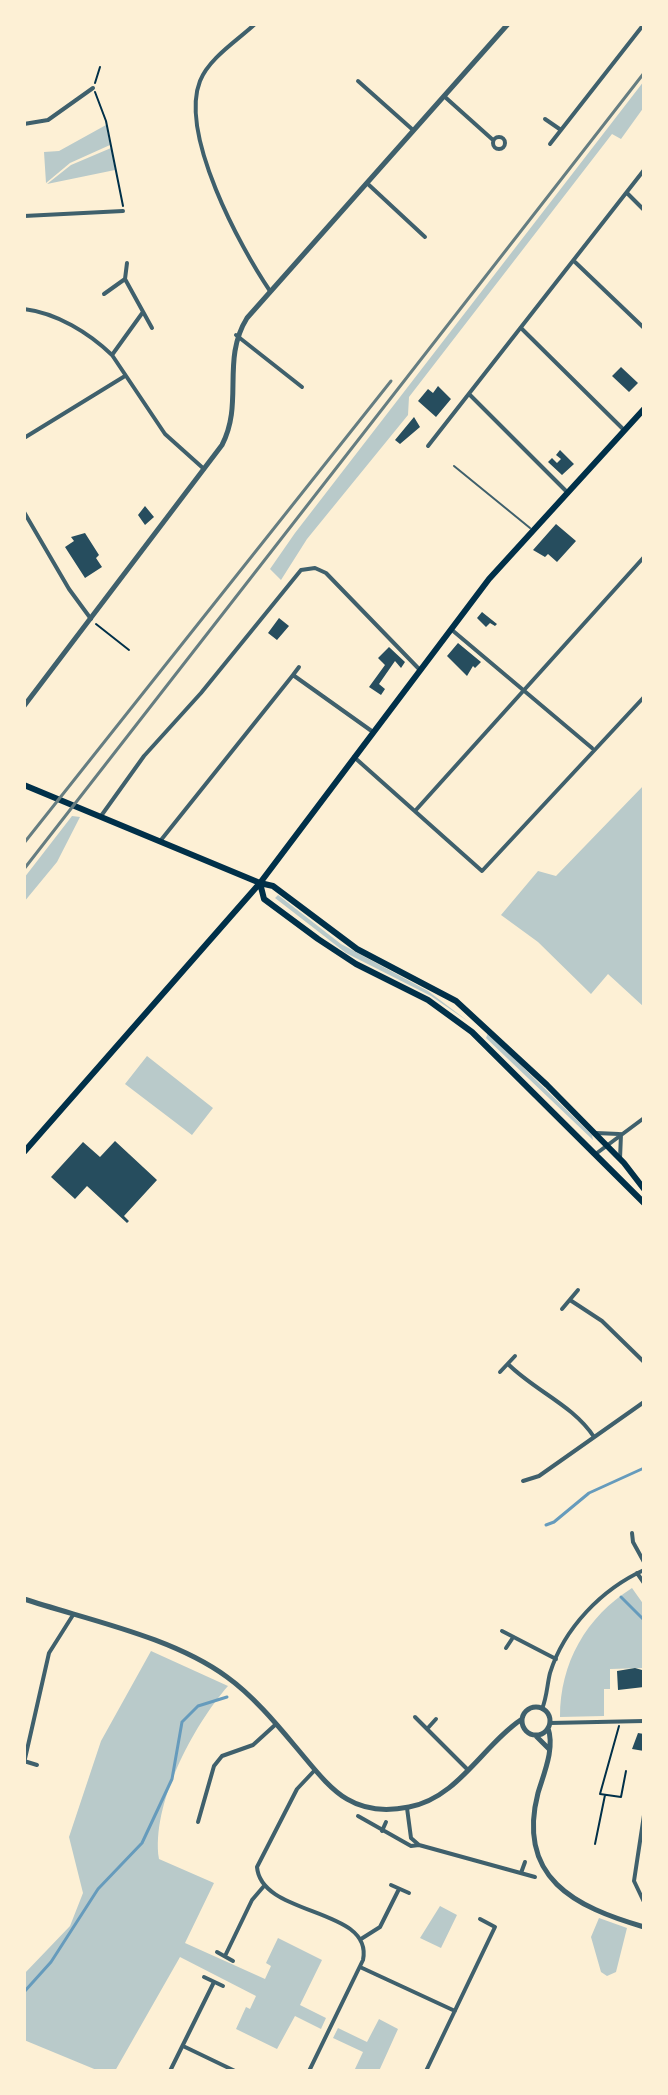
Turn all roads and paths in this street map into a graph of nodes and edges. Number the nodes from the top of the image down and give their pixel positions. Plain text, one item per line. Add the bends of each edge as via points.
1 (255, 24) edge
2 (508, 24) edge
3 (644, 24) edge
4 (358, 81) dead end
5 (93, 88) dead end
6 (445, 97) junction
7 (105, 116) dead end
8 (545, 119) dead end
9 (24, 124) edge
10 (561, 130) junction
11 (415, 131) junction
12 (493, 140) dead end
13 (550, 144) dead end
14 (644, 170) edge
15 (369, 185) junction
16 (627, 193) junction
17 (644, 210) edge
18 (123, 211) joint
19 (24, 216) edge
20 (425, 237) dead end
21 (575, 262) junction
22 (127, 263) dead end
23 (125, 279) junction
24 (270, 291) junction
25 (104, 294) dead end
26 (24, 309) edge
27 (143, 312) junction
28 (152, 328) dead end
29 (644, 328) edge
30 (522, 329) junction
31 (236, 335) junction
32 (112, 355) junction
33 (125, 376) junction
34 (302, 387) dead end
35 (469, 394) junction
36 (644, 409) edge
37 (624, 430) junction
38 (24, 438) edge
39 (428, 446) dead end
40 (454, 466) dead end
41 (205, 470) junction
42 (566, 491) junction
43 (24, 512) edge
44 (531, 529) junction
45 (644, 557) edge
46 (94, 622) junction
47 (450, 628) junction
48 (129, 650) dead end
49 (299, 667) dead end
50 (419, 669) junction
51 (293, 675) junction
52 (524, 690) junction
53 (644, 697) edge
54 (24, 706) edge
55 (373, 732) junction
56 (593, 748) junction
57 (354, 757) junction
58 (24, 785) edge
59 (415, 811) junction
60 (101, 817) junction
61 (160, 842) junction
62 (260, 883) junction
63 (644, 1118) edge
64 (593, 1132) junction
65 (621, 1134) junction
66 (605, 1145) junction
67 (24, 1152) edge
68 (597, 1153) junction
69 (620, 1159) junction
70 (644, 1189) edge
71 (644, 1203) edge
72 (578, 1290) dead end
73 (570, 1300) junction
74 (562, 1309) dead end
75 (515, 1356) dead end
76 (644, 1362) edge
77 (508, 1364) junction
78 (500, 1372) dead end
79 (644, 1402) edge
80 (594, 1437) junction
81 (523, 1481) dead end
82 (632, 1533) dead end
83 (644, 1562) edge
84 (644, 1570) edge
85 (637, 1573) junction
86 (644, 1583) edge
87 (24, 1599) edge
88 (73, 1615) junction
89 (502, 1631) dead end
90 (512, 1639) junction
91 (506, 1648) dead end
92 (556, 1659) junction
93 (542, 1709) junction
94 (415, 1717) dead end
95 (436, 1719) dead end
96 (522, 1719) junction
97 (644, 1721) edge
98 (275, 1725) junction
99 (549, 1725) junction
100 (619, 1725) dead end
101 (427, 1729) junction
102 (512, 1729) junction
103 (527, 1732) junction
104 (536, 1736) junction
105 (549, 1749) junction
106 (24, 1762) edge
107 (37, 1765) dead end
108 (468, 1770) junction
109 (314, 1771) junction
110 (626, 1771) dead end
111 (605, 1794) junction
112 (407, 1808) junction
113 (644, 1815) edge
114 (358, 1816) dead end
115 (198, 1822) dead end
116 (386, 1822) dead end
117 (382, 1831) junction
118 (595, 1844) dead end
119 (419, 1845) junction
120 (525, 1862) dead end
121 (521, 1873) junction
122 (535, 1877) dead end
123 (391, 1885) dead end
124 (264, 1886) junction
125 (399, 1889) junction
126 (409, 1893) dead end
127 (644, 1902) edge
128 (480, 1919) dead end
129 (644, 1927) edge
130 (361, 1939) junction
131 (217, 1952) dead end
132 (225, 1956) junction
133 (233, 1961) dead end
134 (360, 1967) junction
135 (204, 1977) dead end
136 (214, 1982) junction
137 (223, 1986) dead end
138 (455, 2011) junction
139 (182, 2046) junction
140 (170, 2071) edge
141 (235, 2071) edge
142 (309, 2071) edge
143 (426, 2071) edge

1 - 24 street via 205,72 196,103 214,186 232,229
2 - 6 street
3 - 10 street
4 - 11 street
5 - 9 street via 48,120
6 - 11 street
6 - 12 street
7 - 18 path
8 - 10 street
10 - 13 street
11 - 15 street
14 - 16 street
15 - 20 street
15 - 24 street
16 - 17 street
16 - 21 street
18 - 19 street
21 - 29 street
21 - 30 street
22 - 23 street
23 - 25 street
23 - 27 street
24 - 31 street
26 - 32 street via 72,326
27 - 28 street
27 - 32 street
30 - 35 street
30 - 37 street
31 - 34 street
31 - 41 street via 229,425
32 - 33 street
33 - 38 street
33 - 41 street via 165,434
35 - 39 street
35 - 42 street
36 - 37 main road
37 - 42 main road
40 - 44 lane
41 - 46 street
42 - 44 main road
43 - 46 street
44 - 47 main road
45 - 52 street
46 - 48 path
46 - 54 street
47 - 50 main road
47 - 52 street
49 - 51 street
50 - 55 main road
50 - 60 street via 326,573 301,570 144,756
51 - 55 street
51 - 61 street
52 - 56 street
52 - 59 street
53 - 56 street
55 - 57 main road
56 - 59 street via 482,871
57 - 59 street
57 - 62 main road
58 - 60 main road
60 - 61 main road
61 - 62 main road
62 - 64 main road via 273,886 357,949 456,1001
62 - 67 main road
62 - 68 main road via 264,899 335,951 448,1012
63 - 65 street
64 - 65 street
64 - 66 main road
65 - 66 street
65 - 69 street
66 - 68 street
66 - 69 main road
68 - 71 main road
69 - 70 main road
72 - 73 street
73 - 74 street
73 - 76 street via 602,1321
75 - 77 street
77 - 78 street
77 - 80 street via 570,1410
79 - 80 street
80 - 81 street via 539,1476
82 - 83 street
84 - 85 street
85 - 86 street
85 - 92 street via 598,1600
87 - 88 street
88 - 98 street via 211,1666
88 - 106 street via 49,1653
89 - 90 street
90 - 91 street
90 - 92 street
92 - 93 street
93 - 96 street via 529,1709
93 - 99 street
94 - 101 street
95 - 101 street
96 - 102 street
96 - 103 street
97 - 99 street
98 - 109 street
98 - 115 street via 253,1745 222,1756 214,1766
99 - 104 street
99 - 105 street
100 - 111 path via 600,1794
101 - 108 street
102 - 103 street
102 - 108 street
103 - 104 street
104 - 105 street
105 - 129 street via 533,1817 543,1866 557,1888 579,1903
106 - 107 street
108 - 112 street via 441,1794
109 - 112 street via 339,1797 361,1806
109 - 124 street via 297,1789 260,1858 258,1873
110 - 111 path via 621,1797
111 - 118 path
112 - 119 street via 411,1838
113 - 127 street via 634,1875 636,1892
114 - 117 street
116 - 117 street
117 - 119 street
119 - 121 street
120 - 121 street
121 - 122 street
123 - 125 street
124 - 130 street
124 - 132 street
125 - 126 street
125 - 130 street via 380,1927
128 - 138 street via 495,1927
130 - 134 street
131 - 132 street
132 - 133 street
134 - 138 street
134 - 142 street
135 - 136 street
136 - 137 street
136 - 139 street
138 - 143 street
139 - 140 street
139 - 141 street

